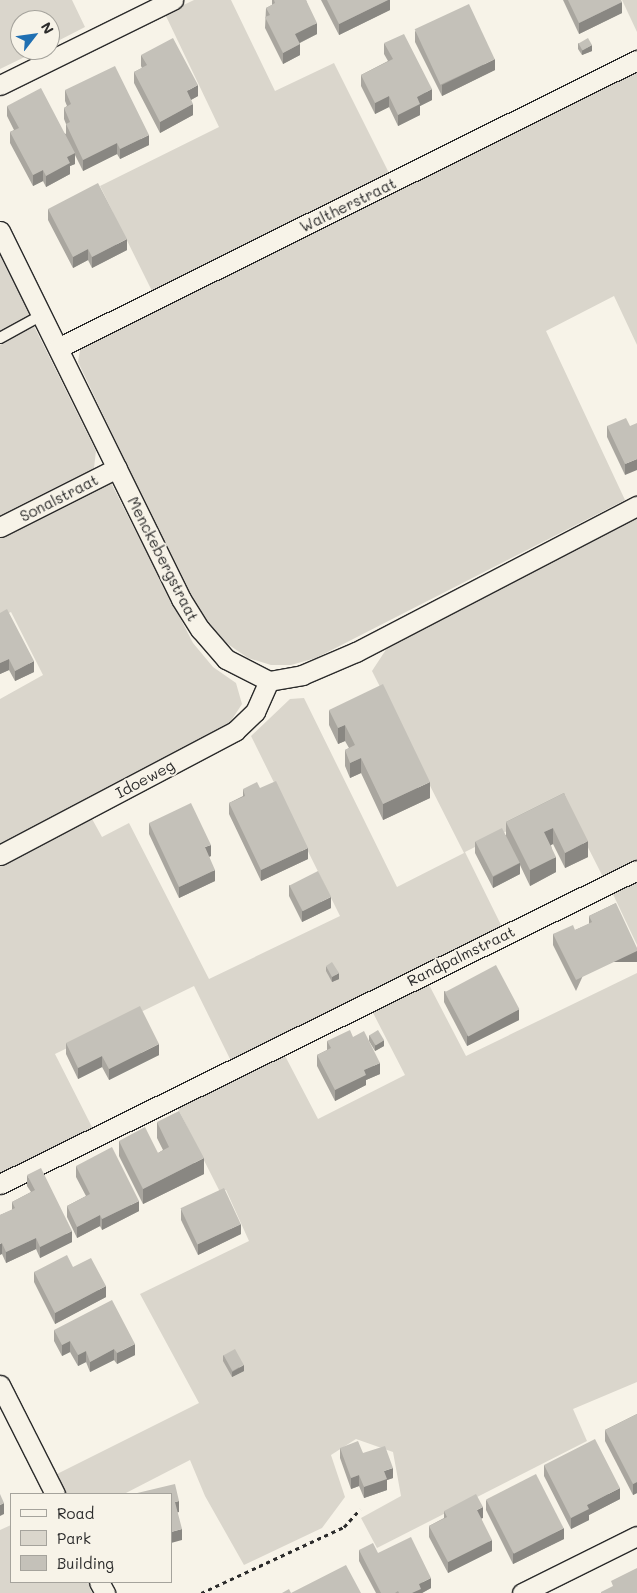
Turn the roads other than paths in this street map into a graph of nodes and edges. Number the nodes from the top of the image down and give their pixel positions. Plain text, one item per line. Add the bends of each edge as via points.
1 (173, 0) edge
2 (637, 60) edge
3 (0, 85) edge
4 (0, 232) edge
5 (42, 315) junction
6 (0, 338) edge
7 (58, 348) junction
8 (117, 468) junction
9 (637, 506) edge
10 (0, 527) edge
11 (269, 681) junction
12 (0, 855) edge
13 (637, 870) edge
14 (0, 1184) edge
15 (0, 1385) edge
16 (54, 1493) edge
17 (637, 1536) edge
18 (522, 1593) edge

1 - 3 street
2 - 7 street, Waltherstraat
4 - 5 street, Menckebergstraat
5 - 6 lane
5 - 7 street, Menckebergstraat
7 - 8 street, Menckebergstraat
8 - 10 street, Sonalstraat
8 - 11 street, Menckebergstraat via 181,599 200,629 226,659
9 - 11 street via 356,652 302,675
11 - 12 street, Idoeweg via 255,712 235,731
13 - 14 street, Randpalmstraat
15 - 16 street
17 - 18 street

